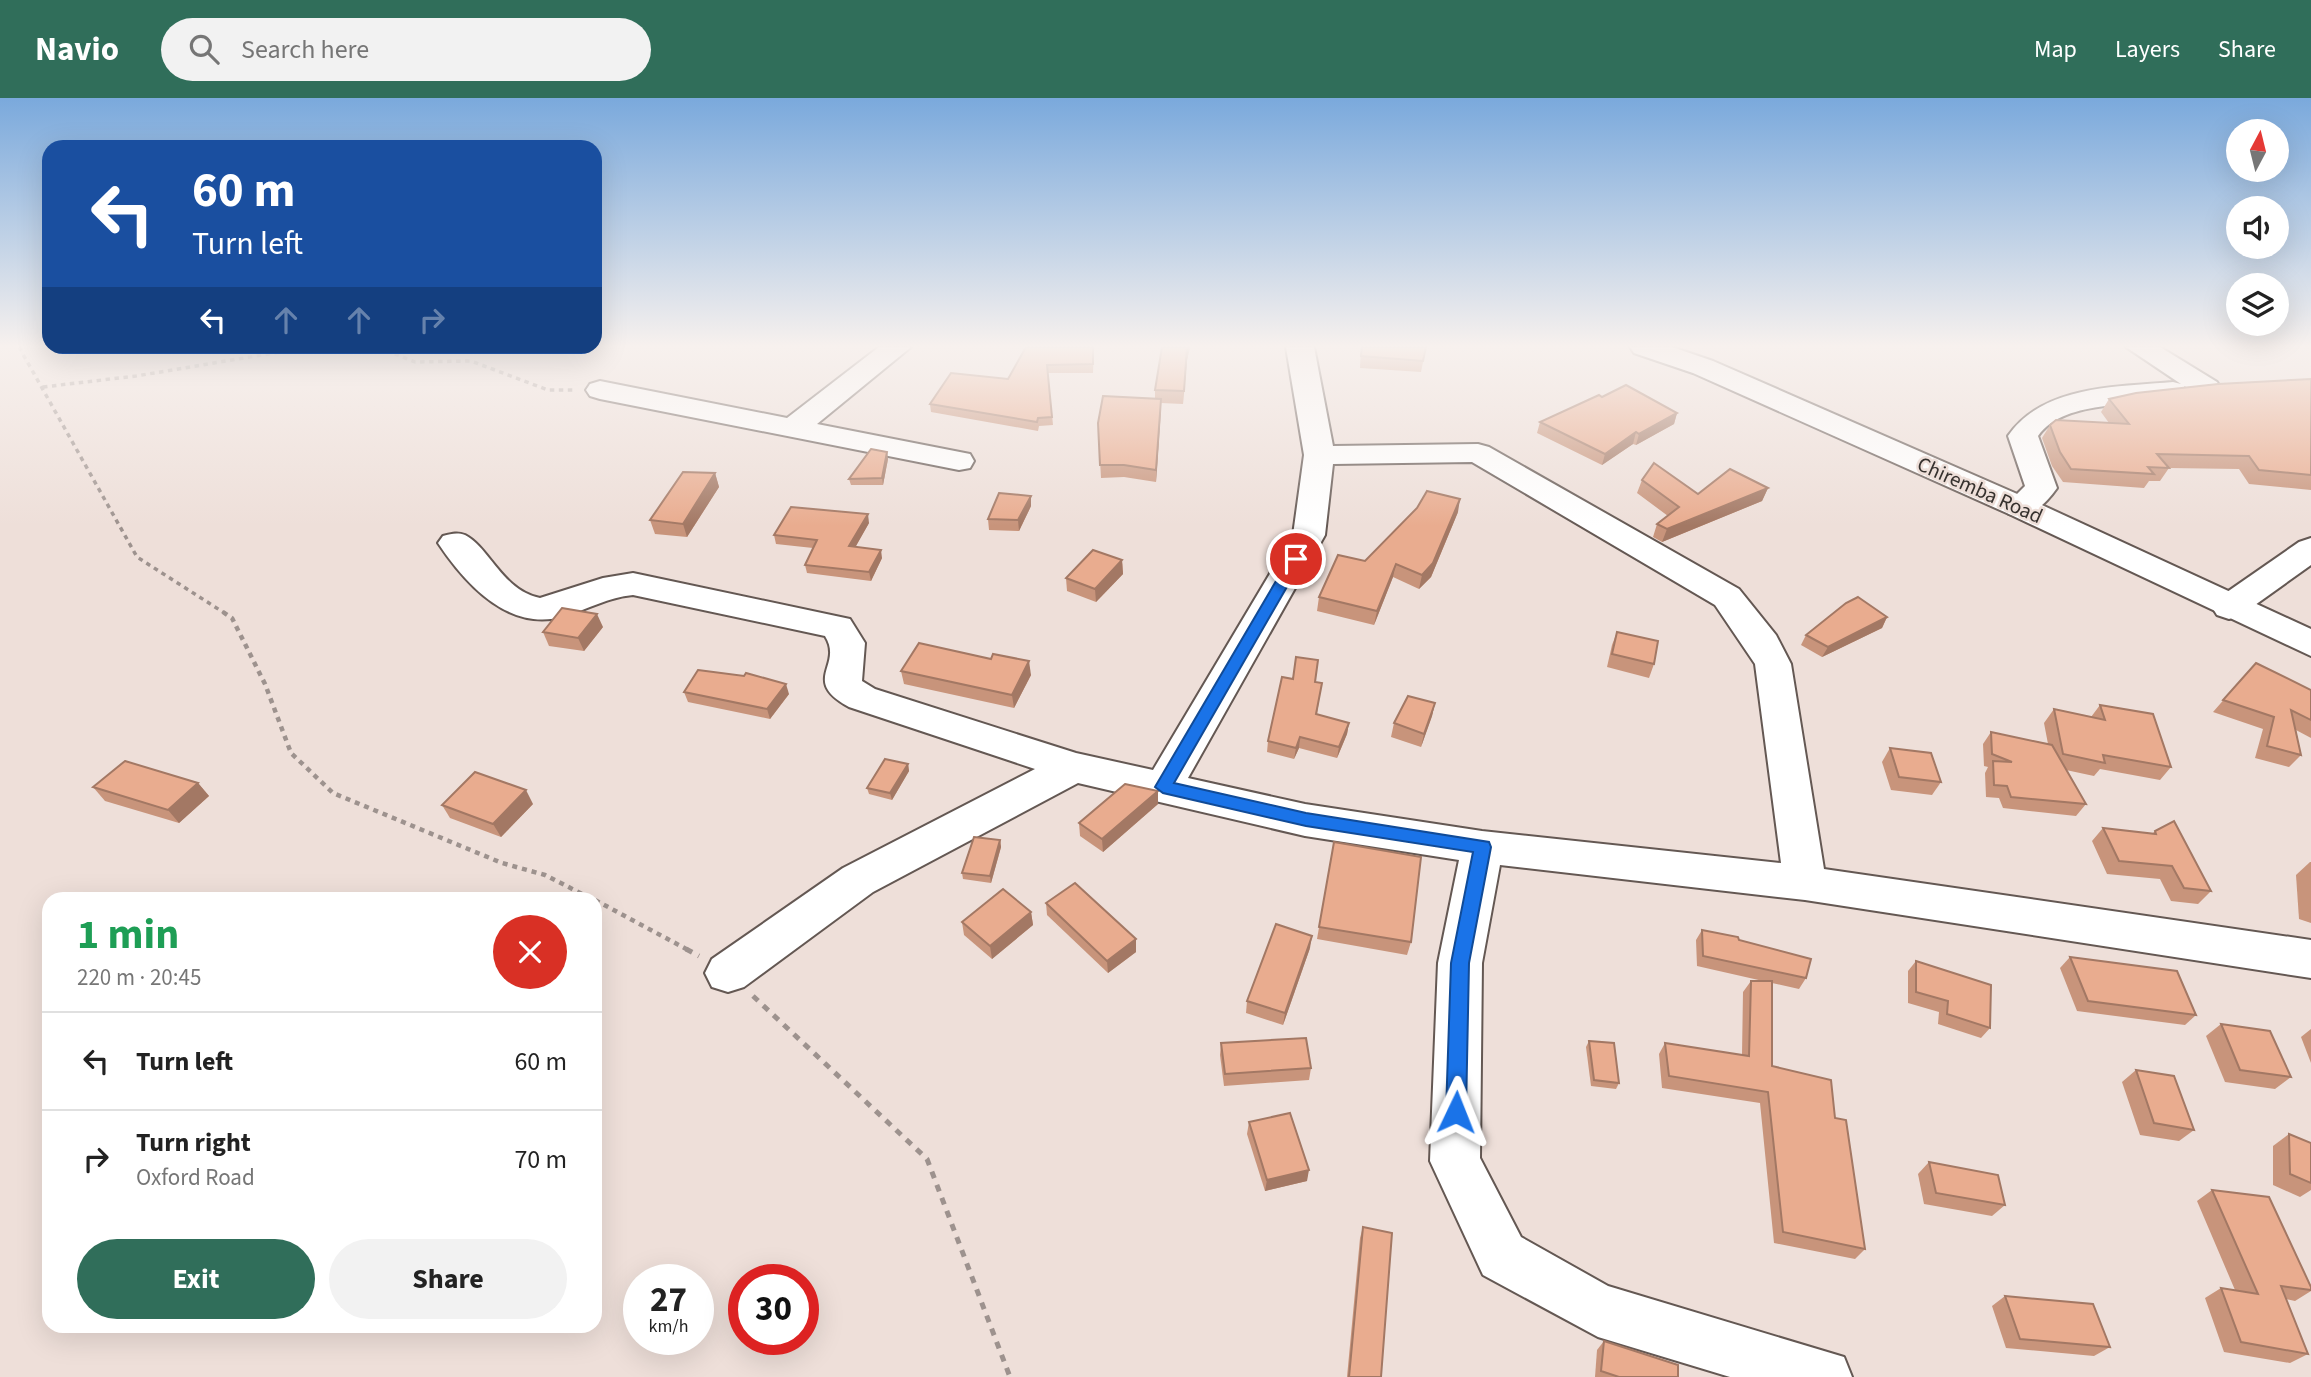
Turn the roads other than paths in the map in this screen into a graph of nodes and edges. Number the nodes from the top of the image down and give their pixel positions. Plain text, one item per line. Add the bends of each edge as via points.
1 (685, 407) edge
2 (820, 407) edge
3 (1311, 407) edge
4 (1793, 407) edge
5 (2071, 407) edge
6 (793, 428) junction
7 (1319, 455) junction
8 (958, 461) dead end
9 (2020, 507) junction
10 (456, 543) dead end
11 (2311, 549) edge
12 (2229, 607) junction
13 (2311, 644) edge
14 (1074, 767) junction
15 (1163, 787) junction
16 (1482, 847) junction
17 (1805, 883) junction
18 (2311, 959) edge
19 (728, 973) road end
20 (1824, 1377) edge

1 - 6 street
2 - 6 street
3 - 7 street
4 - 9 street, Chiremba Road
5 - 9 street via 2026,428 2023,436 2041,488
6 - 8 street
7 - 15 street via 1309,535
7 - 17 street via 1478,453 1727,597 1773,664
9 - 12 street, Chiremba Road
10 - 14 street via 501,594 529,607 552,608 610,584 633,584 837,627 847,638 850,652 841,675 844,688 862,698
11 - 12 street
12 - 13 street, Chiremba Road
14 - 15 street
14 - 19 street via 858,880
15 - 16 street via 1306,820
16 - 17 street
16 - 20 street via 1460,963 1455,1161 1503,1256 1598,1310
17 - 18 street

